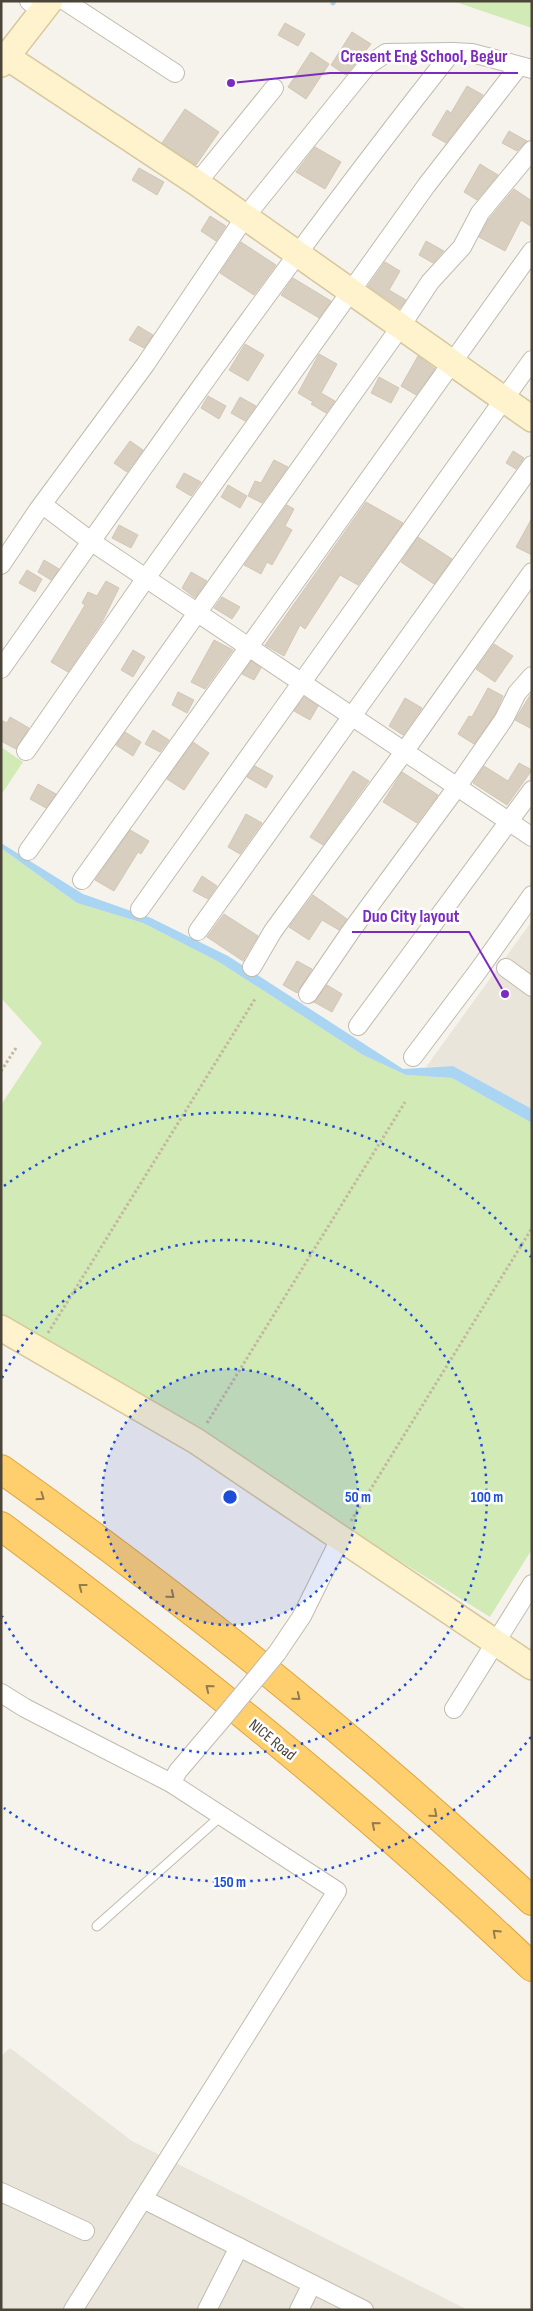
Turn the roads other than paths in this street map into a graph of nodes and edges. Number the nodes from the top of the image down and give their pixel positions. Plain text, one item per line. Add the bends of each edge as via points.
1 (65, 1) edge
2 (40, 4) edge
3 (452, 52) junction
4 (4, 60) edge
5 (525, 67) edge
6 (175, 74) dead end
7 (274, 88) dead end
8 (532, 150) edge
9 (197, 183) junction
10 (245, 217) junction
11 (532, 251) edge
12 (297, 254) junction
13 (350, 291) junction
14 (401, 326) junction
15 (532, 360) edge
16 (453, 364) junction
17 (503, 399) junction
18 (532, 419) edge
19 (532, 465) edge
20 (41, 507) junction
21 (92, 542) junction
22 (1, 565) edge
23 (532, 572) edge
24 (146, 578) junction
25 (197, 612) junction
26 (247, 646) junction
27 (1, 669) edge
28 (532, 676) edge
29 (300, 681) junction
30 (351, 714) junction
31 (26, 751) dead end
32 (404, 752) junction
33 (457, 788) junction
34 (532, 790) edge
35 (509, 822) junction
36 (532, 837) edge
37 (28, 851) dead end
38 (82, 880) dead end
39 (532, 895) edge
40 (140, 909) dead end
41 (198, 932) dead end
42 (252, 967) dead end
43 (506, 968) dead end
44 (532, 987) edge
45 (308, 994) dead end
46 (358, 1026) dead end
47 (413, 1057) dead end
48 (1, 1328) edge
49 (1, 1469) edge
50 (1, 1526) edge
51 (340, 1539) junction
52 (532, 1584) edge
53 (496, 1643) junction
54 (532, 1666) edge
55 (1, 1693) edge
56 (454, 1709) dead end
57 (171, 1783) junction
58 (221, 1816) junction
59 (532, 1901) edge
60 (97, 1926) dead end
61 (532, 1967) edge
62 (1, 2192) edge
63 (143, 2199) junction
64 (85, 2231) dead end
65 (239, 2247) junction
66 (312, 2284) junction
67 (74, 2310) edge
68 (207, 2310) edge
69 (299, 2310) edge
70 (364, 2310) edge

1 - 6 street
2 - 4 street
3 - 5 street via 472,53
3 - 10 street via 386,53 367,66
3 - 12 street via 379,143
4 - 9 street
5 - 13 street via 426,186
7 - 9 street
8 - 14 street via 480,213 462,247 430,282
9 - 10 street
10 - 12 street
10 - 20 street via 145,365
11 - 16 street
12 - 13 street
12 - 21 street
13 - 14 street
13 - 24 street
14 - 16 street
14 - 25 street
15 - 17 street
16 - 17 street
16 - 26 street
17 - 18 street
17 - 29 street
19 - 30 street
20 - 21 street via 47,508
20 - 22 street
21 - 24 street
21 - 27 street
23 - 32 street
24 - 25 street
24 - 31 street
25 - 26 street
25 - 37 street
26 - 29 street
26 - 38 street
28 - 33 street via 516,692 504,719
29 - 30 street
29 - 40 street
30 - 32 street
30 - 41 street
32 - 33 street
32 - 42 street via 273,931
33 - 35 street
33 - 45 street
34 - 35 street
35 - 36 street
35 - 46 street
39 - 47 street
43 - 44 street
48 - 51 street via 196,1441
49 -> 59 highway via 163,1588 321,1716
61 -> 50 highway, NICE Road via 415,1859 279,1744
51 - 53 street
51 - 57 street, bridge via 302,1616 277,1653
52 - 53 street
53 - 54 street
53 - 56 street
55 - 57 street
57 - 58 street
58 - 60 lane
58 - 63 street via 337,1891
62 - 64 street
63 - 65 street
63 - 67 street
65 - 66 street
65 - 68 street
66 - 69 street
66 - 70 street

